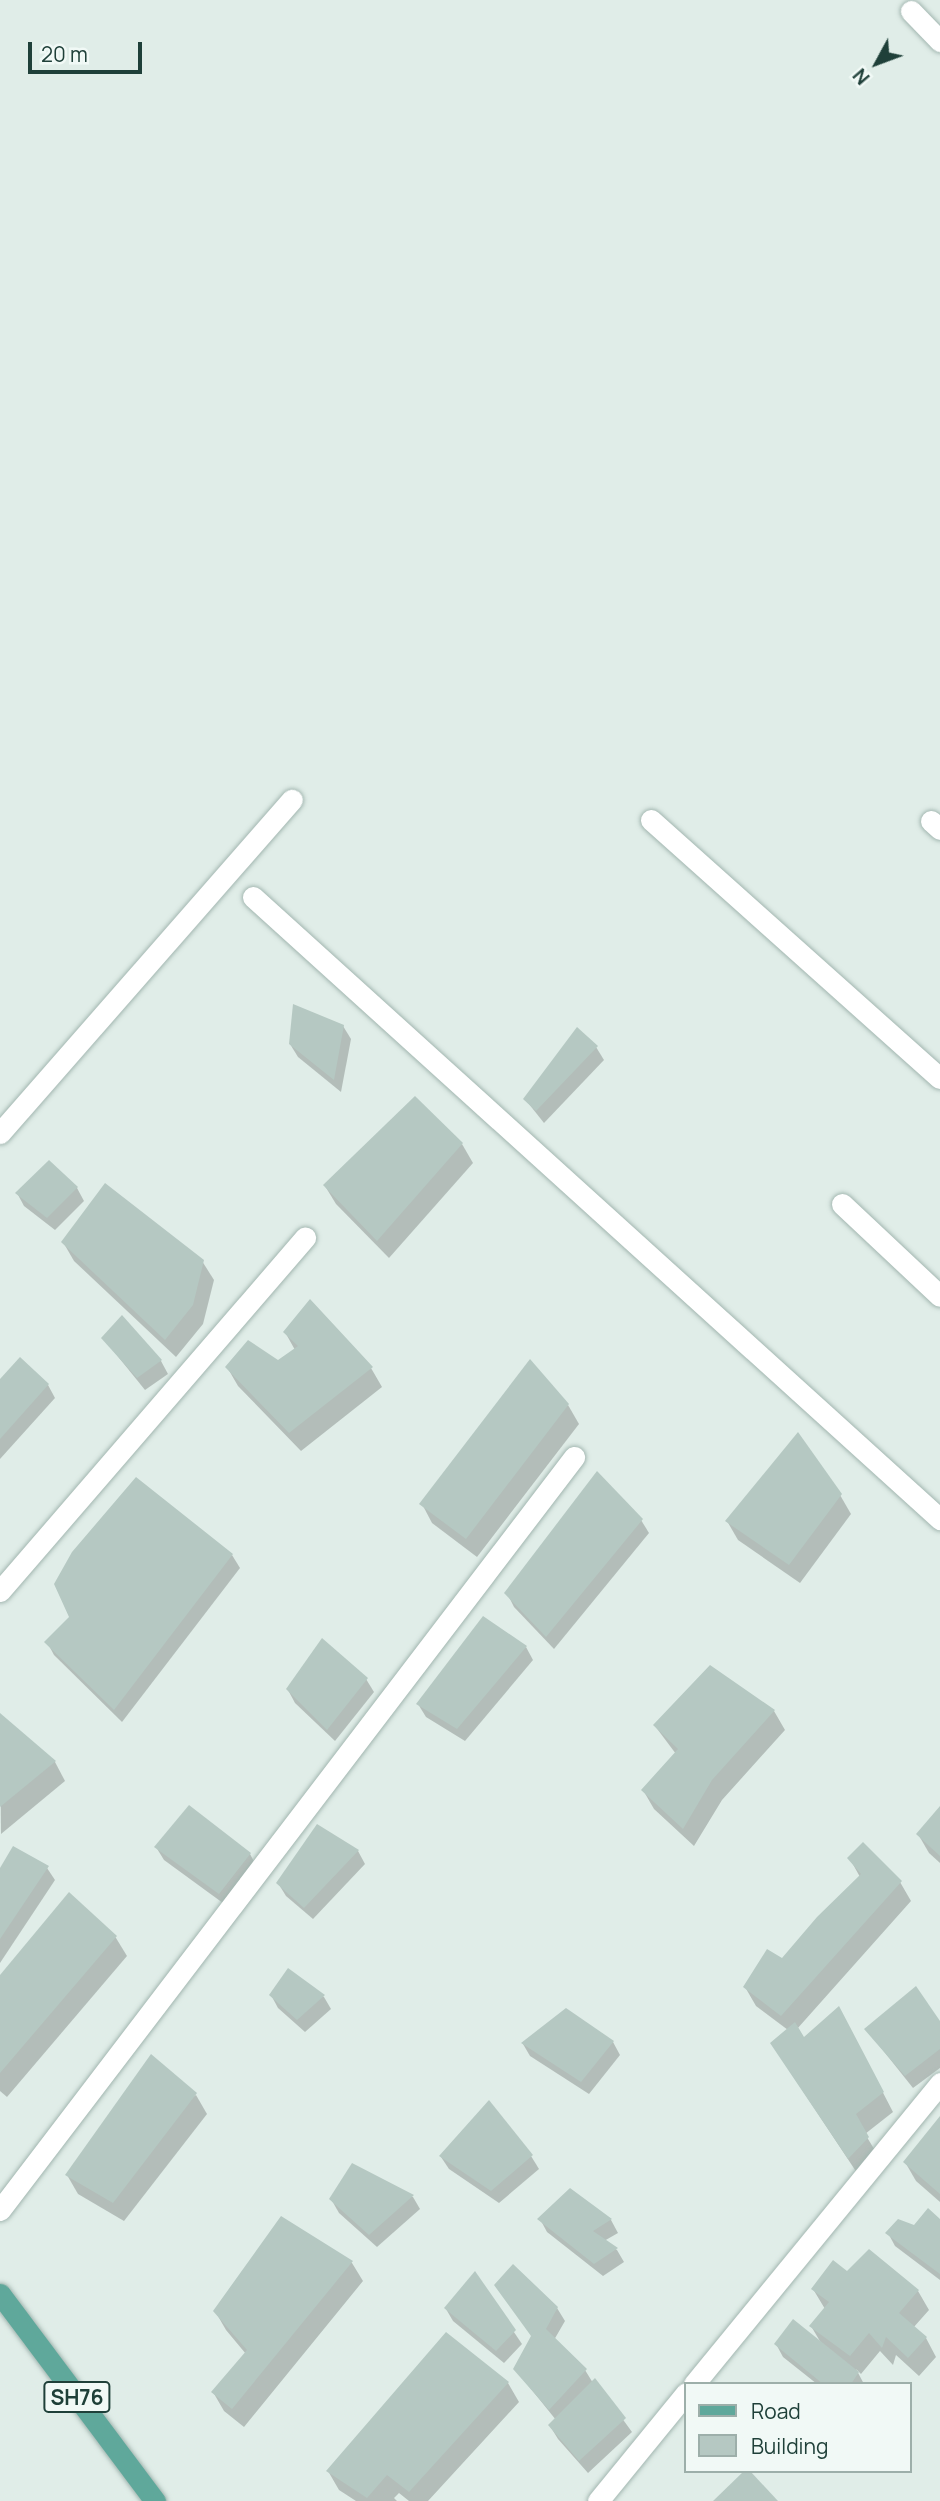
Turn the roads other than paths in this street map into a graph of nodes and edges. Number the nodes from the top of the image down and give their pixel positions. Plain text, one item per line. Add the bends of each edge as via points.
1 (911, 11) dead end
2 (940, 41) edge
3 (292, 800) dead end
4 (651, 820) dead end
5 (253, 897) dead end
6 (940, 1078) edge
7 (0, 1133) edge
8 (842, 1204) dead end
9 (305, 1238) dead end
10 (940, 1296) edge
11 (574, 1457) dead end
12 (940, 1519) edge
13 (0, 1591) edge
14 (940, 2083) edge
15 (0, 2210) edge
16 (0, 2294) edge
17 (696, 2382) edge
18 (684, 2395) edge
19 (155, 2501) edge
20 (598, 2501) edge

1 - 2 street
3 - 7 street
4 - 6 street
5 - 12 street
8 - 10 street
9 - 13 street
11 - 15 street
14 - 17 street
16 - 19 main road, SH76
18 - 20 street

